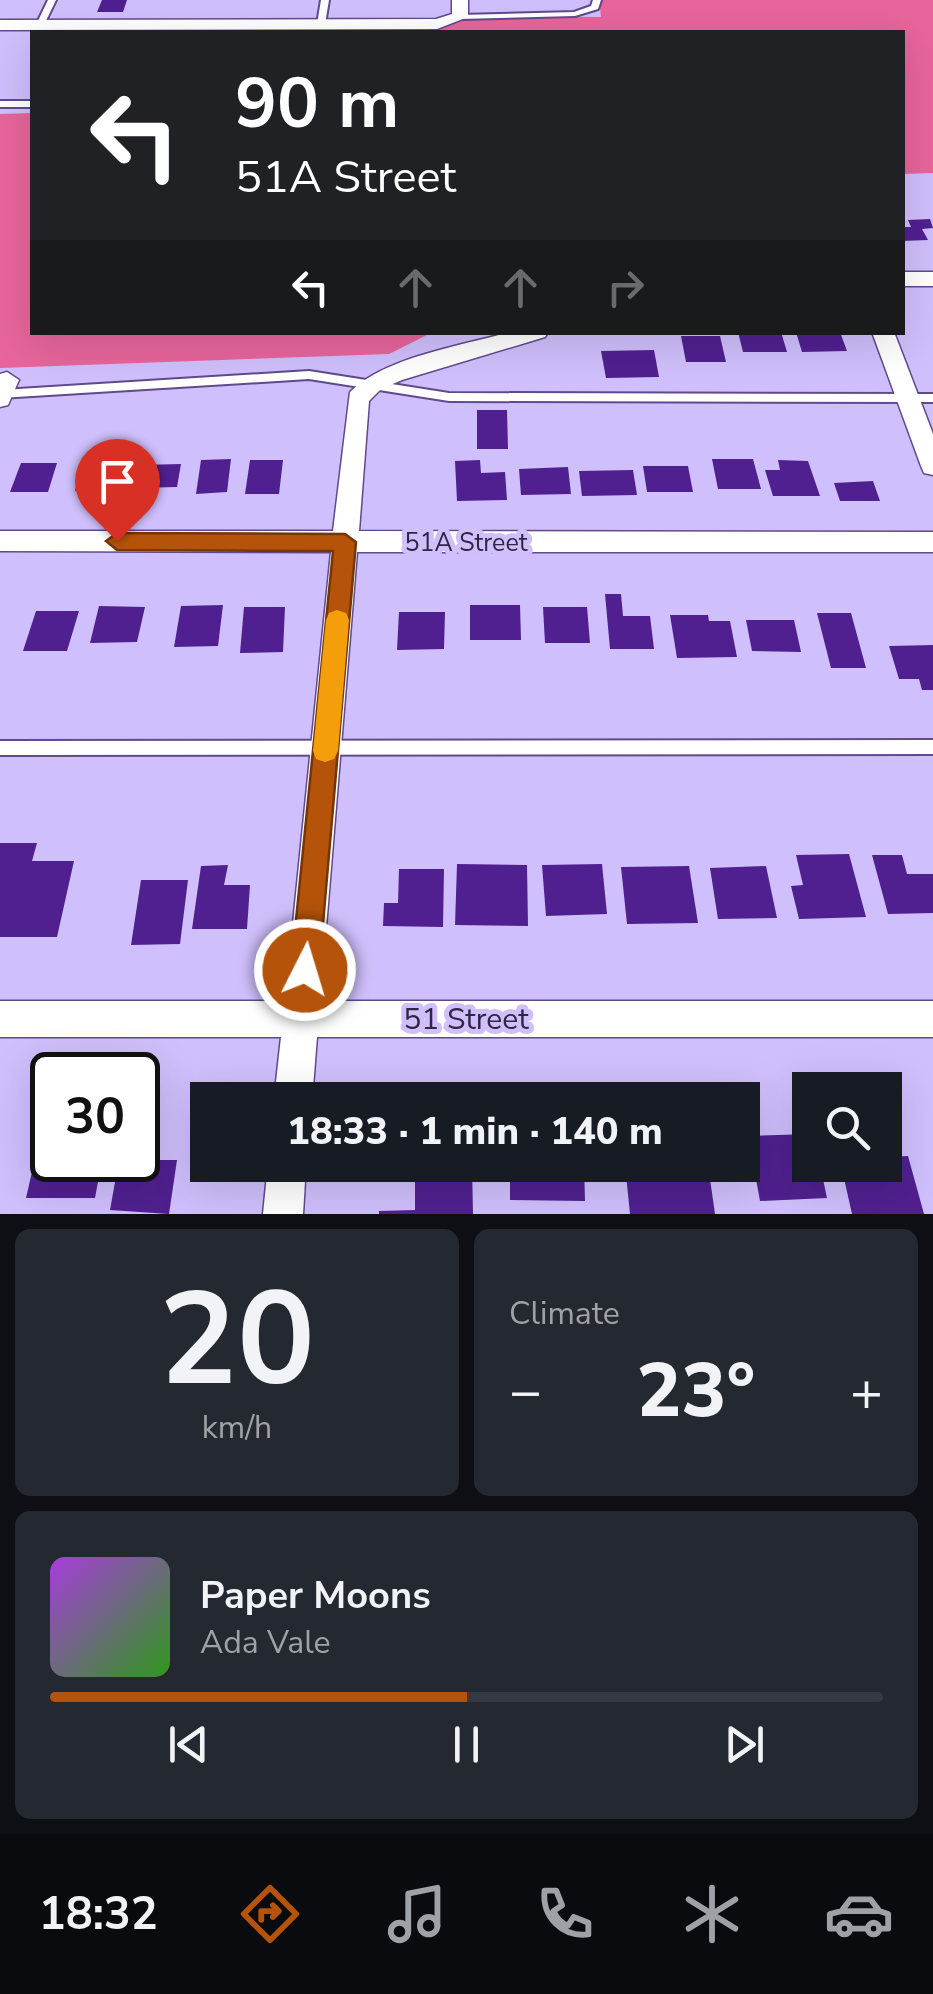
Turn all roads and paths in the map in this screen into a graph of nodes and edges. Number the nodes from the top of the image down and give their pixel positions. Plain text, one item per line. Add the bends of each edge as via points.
1 (52, 0) edge
2 (190, 0) edge
3 (325, 0) edge
4 (597, 0) edge
5 (460, 9) edge
6 (40, 24) junction
7 (181, 24) junction
8 (321, 24) junction
9 (0, 25) edge
10 (0, 104) edge
11 (30, 104) edge
12 (905, 279) edge
13 (933, 279) edge
14 (527, 335) edge
15 (884, 335) edge
16 (373, 383) junction
17 (3, 391) edge
18 (907, 398) junction
19 (933, 398) edge
20 (933, 466) edge
21 (0, 541) edge
22 (345, 542) junction
23 (933, 542) edge
24 (933, 747) edge
25 (0, 748) edge
26 (326, 749) junction
27 (300, 1018) junction
28 (933, 1018) edge
29 (0, 1019) edge
30 (295, 1082) edge
31 (286, 1182) edge
32 (283, 1214) edge

1 - 6 lane
2 - 7 street
3 - 8 lane
4 - 5 lane via 575,14
5 - 8 street via 437,24
6 - 7 street
6 - 9 street
7 - 8 street
10 - 11 lane
12 - 13 street
14 - 16 street
15 - 18 street
16 - 17 lane via 309,375
16 - 18 lane via 449,397
16 - 22 street via 356,407
18 - 19 lane
18 - 20 street
21 - 22 street, 51A Street
22 - 23 street, 51A Street
22 - 26 street
24 - 26 lane
25 - 26 lane
26 - 27 street
27 - 28 street, 51 Street
27 - 29 street, 51 Street
27 - 30 street
31 - 32 street

